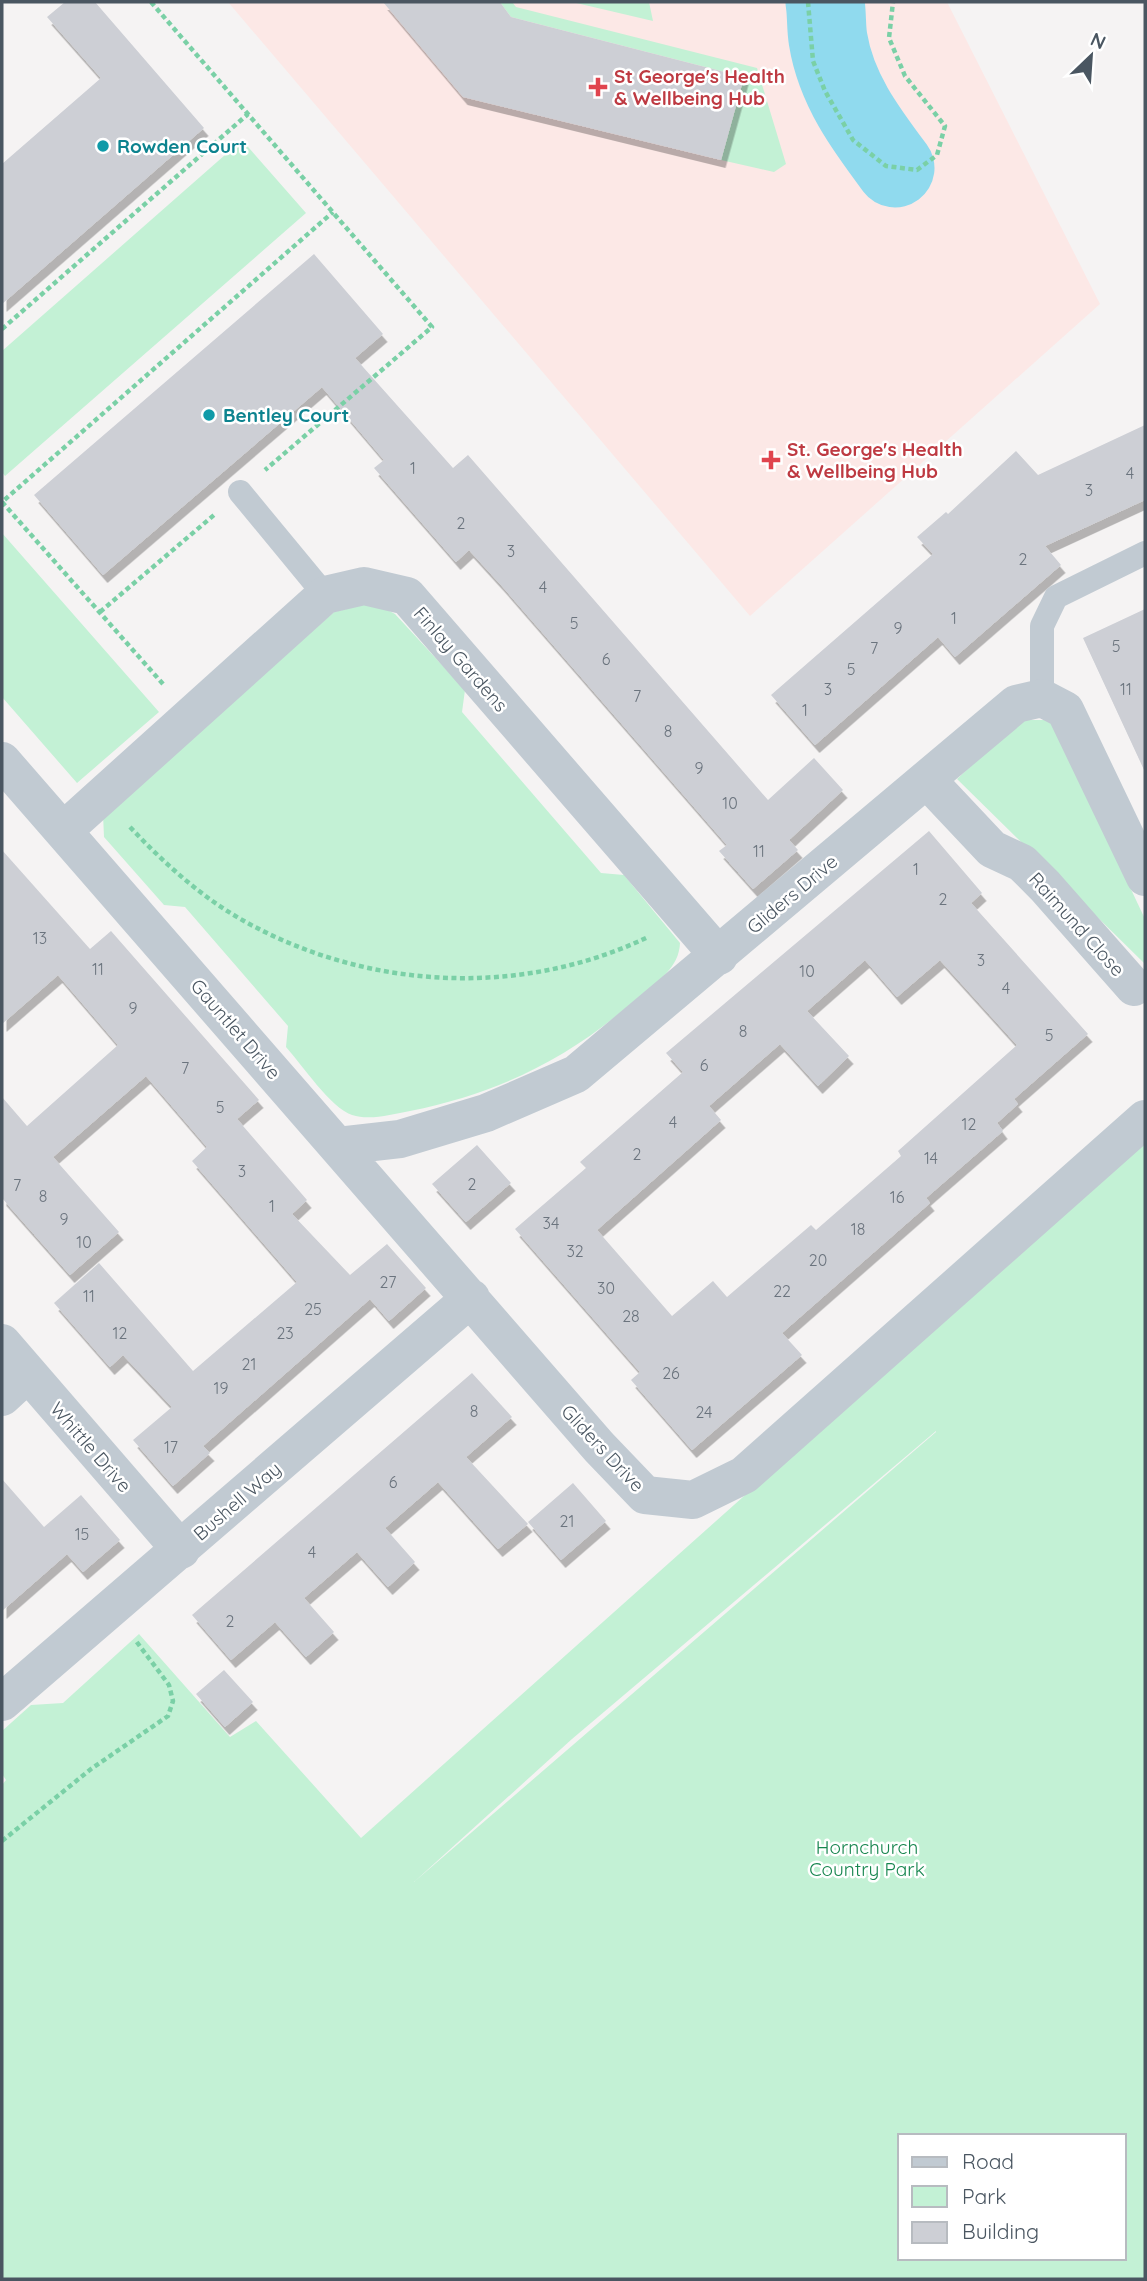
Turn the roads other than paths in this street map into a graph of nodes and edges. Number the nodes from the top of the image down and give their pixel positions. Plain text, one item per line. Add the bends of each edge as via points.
1 (240, 492) road end
2 (1145, 553) edge
3 (325, 595) junction
4 (1042, 698) junction
5 (2, 761) edge
6 (927, 780) junction
7 (64, 831) junction
8 (1145, 877) edge
9 (719, 956) junction
10 (1133, 987) dead end
11 (1145, 1119) edge
12 (338, 1146) junction
13 (471, 1298) junction
14 (2, 1343) edge
15 (15, 1385) edge
16 (181, 1550) junction
17 (2, 1702) edge

1 - 3 lane
2 - 4 lane via 1056,597 1042,626
3 - 7 street, Finlay Gardens
3 - 9 street, Finlay Gardens via 364,586 407,596
4 - 6 street, Gliders Drive via 1016,704
4 - 8 street via 1065,710
5 - 7 street, Gauntlet Drive
6 - 9 street, Gliders Drive
6 - 10 street, Raimund Close via 992,849 1022,863 1045,886
7 - 12 street, Gauntlet Drive
9 - 12 street, Gliders Drive via 576,1074 486,1113 400,1139
11 - 13 street, Gliders Drive via 744,1475 693,1500 645,1494
12 - 13 street, Gauntlet Drive
13 - 16 street, Bushell Way
14 - 15 street, Whittle Drive
15 - 16 street, Whittle Drive
16 - 17 street, Bushell Way

